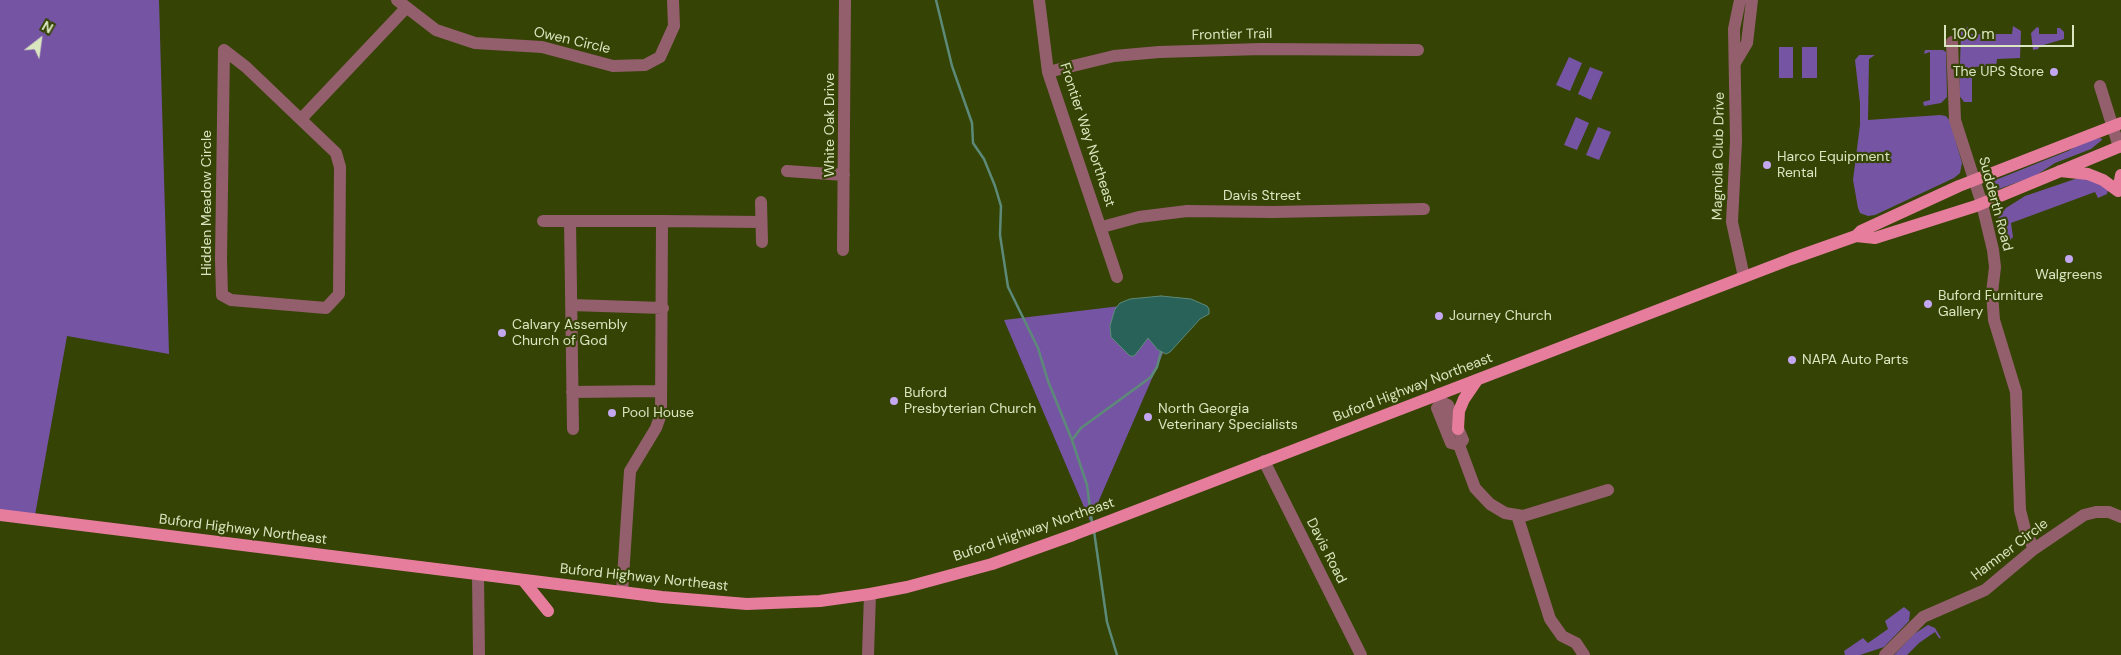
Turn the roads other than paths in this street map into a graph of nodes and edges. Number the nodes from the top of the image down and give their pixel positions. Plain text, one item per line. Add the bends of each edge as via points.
1 (673, 0) edge
2 (845, 0) edge
3 (1039, 0) edge
4 (1740, 0) edge
5 (1752, 0) edge
6 (402, 4) edge
7 (1736, 15) junction
8 (1750, 18) junction
9 (1952, 42) dead end
10 (1418, 50) dead end
11 (1735, 63) junction
12 (1048, 72) junction
13 (2100, 86) dead end
14 (301, 119) junction
15 (2117, 124) edge
16 (2120, 146) edge
17 (787, 171) dead end
18 (2058, 171) junction
19 (844, 175) junction
20 (2121, 175) edge
21 (1970, 181) junction
22 (2119, 195) edge
23 (761, 202) dead end
24 (1982, 204) junction
25 (1424, 208) dead end
26 (543, 221) dead end
27 (570, 221) junction
28 (662, 221) junction
29 (761, 222) junction
30 (1102, 227) junction
31 (1856, 236) junction
32 (762, 242) dead end
33 (843, 250) dead end
34 (1118, 277) dead end
35 (1744, 277) junction
36 (571, 305) junction
37 (663, 308) junction
38 (1477, 380) junction
39 (661, 391) junction
40 (572, 392) junction
41 (1440, 398) junction
42 (573, 429) dead end
43 (1458, 429) junction
44 (1459, 445) junction
45 (1264, 461) junction
46 (1608, 490) dead end
47 (0, 515) edge
48 (1516, 515) junction
49 (2121, 517) edge
50 (2034, 549) junction
51 (478, 575) junction
52 (523, 580) junction
53 (622, 592) junction
54 (870, 594) junction
55 (548, 612) dead end
56 (479, 655) edge
57 (868, 655) edge
58 (1361, 655) edge
59 (1584, 655) edge
60 (1885, 655) edge

1 - 6 street, Owen Circle via 674,26 660,57 645,65 613,66 542,47 475,43 436,30
2 - 19 street, White Oak Drive
3 - 12 street, Frontier Way Northeast
4 - 7 street, Magnolia Club Drive
5 - 8 street
6 - 14 street
7 - 8 street
7 - 11 street, Magnolia Club Drive
8 - 11 street via 1747,43
9 - 21 street, Sudderth Road via 1955,120
10 - 12 street, Frontier Trail via 1159,52 1114,56
11 - 35 street, Magnolia Club Drive via 1732,222
12 - 30 street, Frontier Way Northeast
13 - 15 street
14 - 14 street, Hidden Meadow Circle via 336,153 340,166 339,294 326,308 231,300 222,295 224,50
15 - 16 street
15 - 21 main road
16 - 18 main road
17 - 19 street
18 - 22 main road via 2088,174 2103,180
18 - 24 main road
19 - 33 street, White Oak Drive
20 - 22 main road
21 - 24 street, Sudderth Road
21 - 31 main road
23 - 29 street
24 - 31 main road via 1875,238
24 - 50 street, Sudderth Road via 1995,259 1994,320 2016,392 2020,510
25 - 30 street, Davis Street via 1187,211 1140,217
26 - 27 street
27 - 28 street
27 - 36 street
28 - 29 street
28 - 37 street
29 - 32 street
30 - 34 street, Frontier Way Northeast
31 - 35 main road, Buford Highway Northeast
35 - 38 main road, Buford Highway Northeast
36 - 37 street
36 - 40 street
37 - 39 street
38 - 41 main road, Buford Highway Northeast
38 - 43 main road via 1464,399
39 - 40 street
39 - 53 street via 661,414 656,428 630,471
40 - 42 street
41 - 43 street via 1448,405
41 - 44 street via 1437,408 1452,443
41 - 45 main road, Buford Highway Northeast
43 - 44 street via 1463,440
44 - 48 street via 1475,488 1490,504
45 - 54 main road, Buford Highway Northeast via 992,564
45 - 58 street, Davis Road
46 - 48 street via 1523,516
47 - 51 main road, Buford Highway Northeast
48 - 59 street via 1550,619 1562,636 1576,643
49 - 50 street, Hamner Circle via 2108,512 2084,515
50 - 60 street, Hamner Circle via 1985,590 1923,618
51 - 52 main road, Buford Highway Northeast
51 - 56 street
52 - 53 main road, Buford Highway Northeast
52 - 55 main road
53 - 54 main road, Buford Highway Northeast via 746,604 820,601
54 - 57 street

